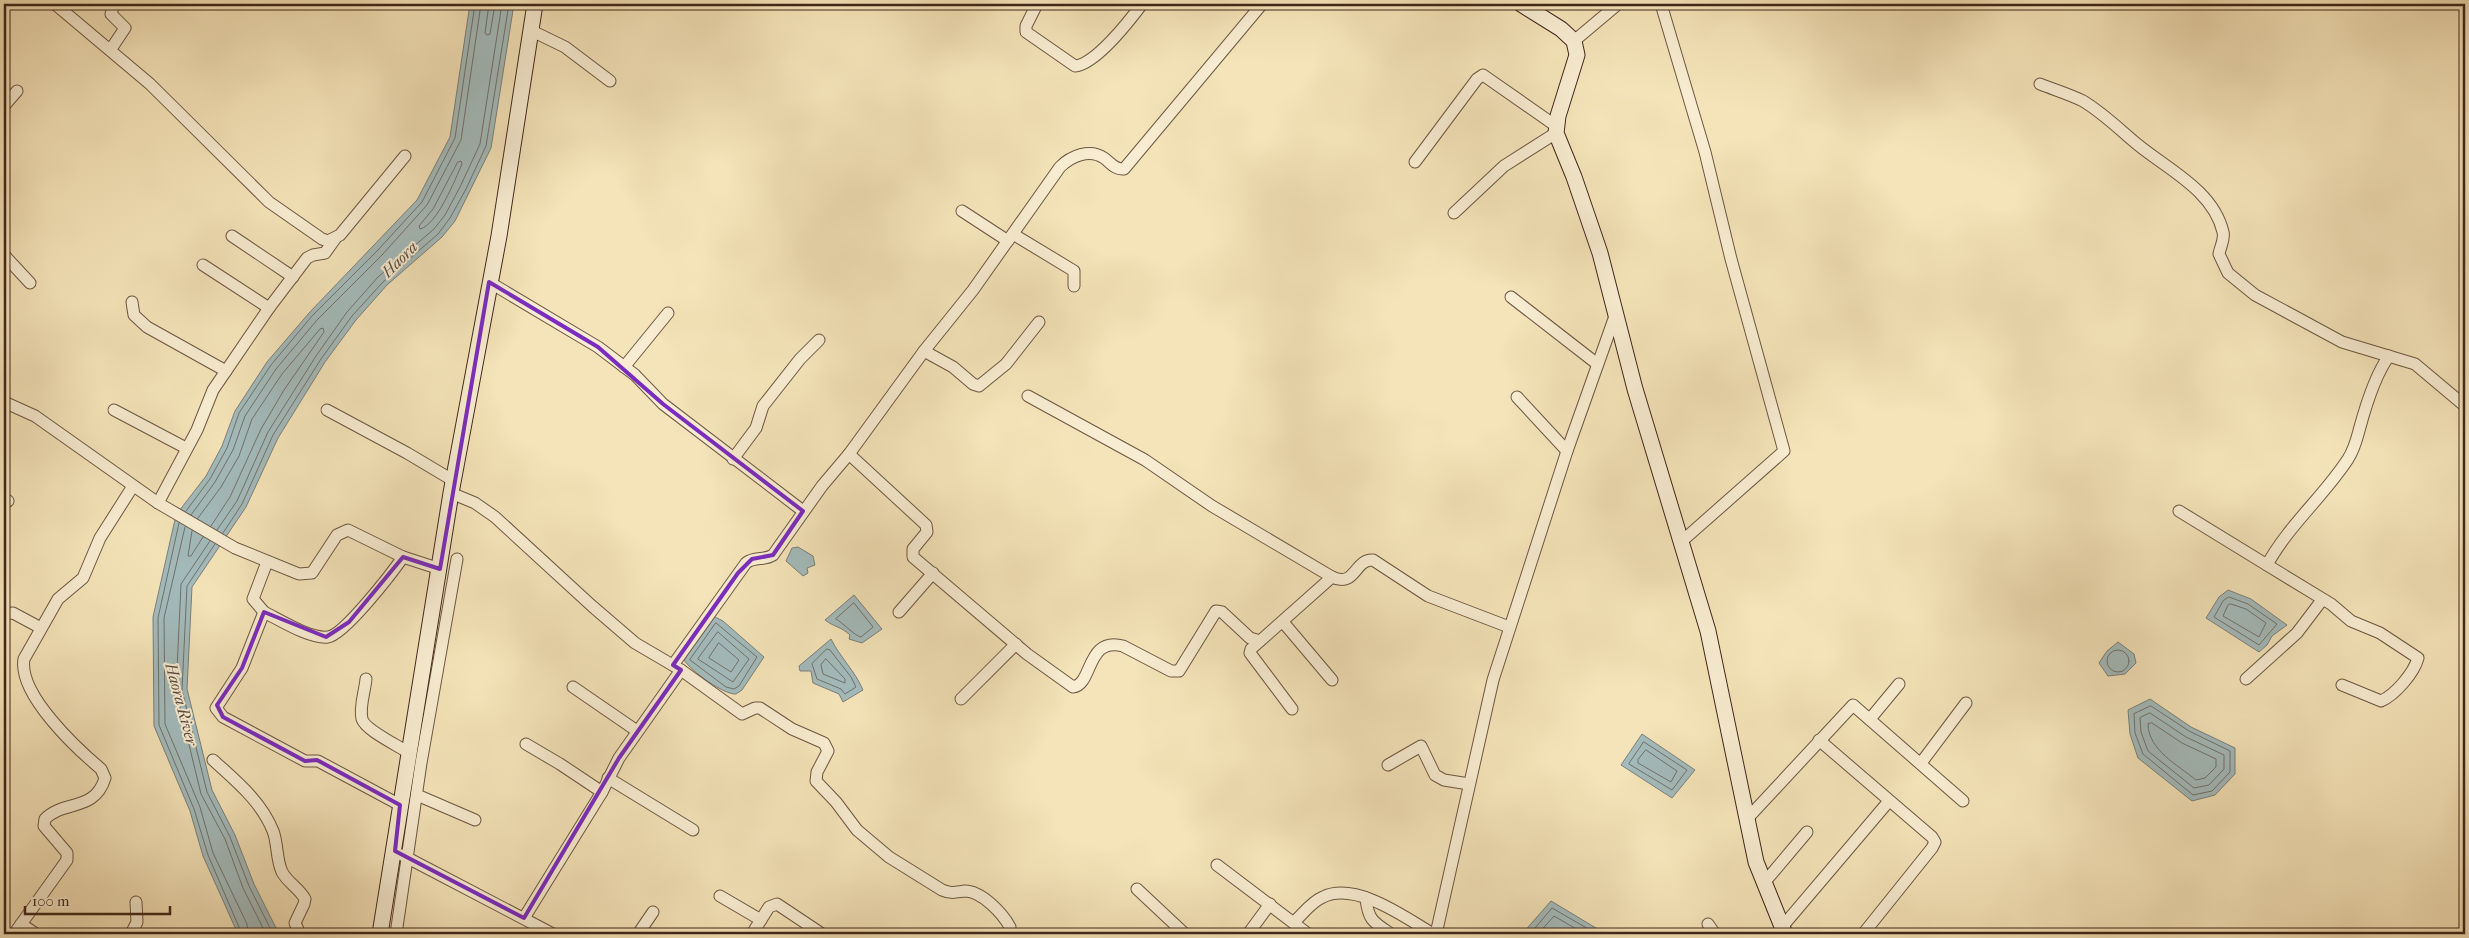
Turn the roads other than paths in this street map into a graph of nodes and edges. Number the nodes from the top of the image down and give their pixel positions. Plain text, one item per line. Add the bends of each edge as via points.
1 (54, 4) edge
2 (114, 4) edge
3 (534, 4) edge
4 (1037, 4) edge
5 (1142, 4) edge
6 (1262, 4) edge
7 (1521, 4) edge
8 (1618, 4) edge
9 (1661, 4) edge
10 (530, 30) junction
11 (1574, 41) junction
12 (110, 49) junction
13 (610, 81) dead end
14 (2040, 84) dead end
15 (17, 91) dead end
16 (4, 106) edge
17 (1556, 129) junction
18 (405, 156) dead end
19 (1415, 162) dead end
20 (962, 210) dead end
21 (1454, 213) dead end
22 (232, 236) dead end
23 (1011, 238) junction
24 (335, 239) junction
25 (4, 255) edge
26 (203, 265) dead end
27 (293, 277) junction
28 (489, 282) junction
29 (30, 283) dead end
30 (1074, 286) dead end
31 (1511, 297) dead end
32 (132, 302) dead end
33 (269, 308) junction
34 (668, 313) dead end
35 (1039, 322) dead end
36 (1616, 323) junction
37 (819, 340) dead end
38 (924, 351) junction
39 (2389, 356) junction
40 (1596, 363) junction
41 (624, 367) junction
42 (226, 371) junction
43 (1028, 396) dead end
44 (1517, 397) dead end
45 (4, 402) edge
46 (2465, 406) edge
47 (114, 410) dead end
48 (327, 410) dead end
49 (186, 448) junction
50 (1567, 451) junction
51 (849, 454) junction
52 (733, 459) junction
53 (132, 486) junction
54 (452, 487) junction
55 (158, 503) junction
56 (803, 511) junction
57 (2180, 511) dead end
58 (1681, 542) junction
59 (403, 557) junction
60 (457, 559) dead end
61 (267, 562) junction
62 (2267, 565) junction
63 (440, 569) junction
64 (933, 573) junction
65 (1332, 577) junction
66 (2322, 600) junction
67 (264, 612) junction
68 (899, 612) dead end
69 (4, 614) edge
70 (1283, 622) junction
71 (1509, 627) junction
72 (41, 628) junction
73 (1260, 641) junction
74 (1016, 644) junction
75 (677, 668) junction
76 (366, 679) dead end
77 (2246, 679) dead end
78 (1332, 680) dead end
79 (1899, 684) dead end
80 (2342, 685) dead end
81 (574, 687) dead end
82 (961, 699) dead end
83 (1966, 703) dead end
84 (1292, 709) dead end
85 (1870, 719) junction
86 (637, 731) junction
87 (1819, 740) junction
88 (526, 744) dead end
89 (409, 753) junction
90 (213, 760) dead end
91 (1921, 763) junction
92 (1388, 765) dead end
93 (608, 778) junction
94 (1469, 784) junction
95 (602, 792) junction
96 (417, 795) junction
97 (1889, 801) junction
98 (1963, 801) dead end
99 (400, 805) junction
100 (475, 820) dead end
101 (1746, 820) junction
102 (694, 830) dead end
103 (1807, 832) dead end
104 (401, 855) junction
105 (1217, 865) dead end
106 (1764, 883) junction
107 (1137, 889) dead end
108 (720, 896) dead end
109 (1366, 898) junction
110 (136, 902) dead end
111 (1270, 904) junction
112 (653, 912) dead end
113 (524, 918) junction
114 (761, 920) junction
115 (1294, 922) junction
116 (21, 924) junction
117 (1708, 924) dead end
118 (1010, 927) dead end
119 (1784, 930) edge
120 (1181, 933) edge
121 (14, 934) edge
122 (36, 934) edge
123 (131, 934) edge
124 (300, 934) edge
125 (380, 934) edge
126 (396, 934) edge
127 (553, 934) edge
128 (638, 934) edge
129 (752, 934) edge
130 (822, 934) edge
131 (1248, 934) edge
132 (1308, 934) edge
133 (1391, 934) edge
134 (1434, 934) edge
135 (1715, 934) edge
136 (1863, 934) edge

1 - 12 street
2 - 12 street via 111,14 125,28
3 - 10 street
4 - 5 street via 1026,32 1075,66 1082,64 1121,32
6 - 23 street via 1124,169 1116,168 1095,153 1070,160 1055,173
7 - 11 street
8 - 11 street
9 - 58 street via 1784,450
10 - 13 street via 565,47
10 - 28 street
11 - 17 street via 1576,55
12 - 24 street via 159,92 269,202 322,238 328,241
14 - 39 street via 2085,102 2193,186 2219,220 2224,238 2219,254 2228,273 2236,281 2255,295 2342,342
15 - 16 street
17 - 19 street via 1483,75
17 - 21 street via 1504,166
17 - 36 street via 1600,252
18 - 24 street
20 - 23 street
22 - 27 street
23 - 30 street via 1074,271
23 - 38 street
24 - 27 street via 325,253 307,258
25 - 29 street
26 - 33 street
27 - 33 street
28 - 41 street via 582,336
28 - 54 street
31 - 40 street
32 - 42 street via 134,315 147,327
33 - 42 street
34 - 41 street
35 - 38 street via 1006,364 981,385 973,384 953,367
36 - 40 street
36 - 58 street
37 - 52 street via 763,406 756,428
38 - 51 street
39 - 46 street via 2415,364
39 - 62 street via 2375,381 2358,439 2348,458
40 - 50 street
41 - 52 street via 655,397
42 - 49 street via 210,395 197,430
43 - 65 street via 1145,460 1228,516
44 - 50 street
45 - 53 street via 35,416
47 - 49 street
48 - 54 street via 407,452
49 - 55 street
50 - 71 street
51 - 56 street
51 - 64 street via 926,524 927,532 912,554
52 - 56 street
53 - 55 street
53 - 72 street via 100,538 83,578 58,599
54 - 63 street
54 - 75 street via 495,517 635,643
55 - 61 street via 235,548
56 - 75 street via 774,555 753,559 738,573
57 - 62 street
58 - 101 street via 1708,632
59 - 61 street via 353,531 344,530 337,535 312,573 299,574
59 - 63 street
59 - 67 street via 349,622 334,635 316,636
60 - 96 street
61 - 67 street via 253,599
62 - 66 street
63 - 89 street
64 - 68 street
64 - 74 street
65 - 70 street
65 - 71 street via 1346,580 1367,561 1373,560 1428,596
66 - 77 street via 2297,633
66 - 80 street via 2332,604 2351,621 2380,633 2418,658 2416,666 2400,685 2381,701
67 - 99 street via 246,660 219,701 217,711 305,761 318,761
69 - 72 street via 13,613
70 - 73 street
70 - 78 street
71 - 94 street
72 - 116 street via 24,659 24,670 51,720 101,769 105,778 92,799 45,819 44,826 67,853 67,860
73 - 74 street via 1250,638 1222,612 1216,611 1179,671 1170,671 1123,646 1115,645 1096,652 1079,684 1074,687
73 - 84 street via 1250,654
74 - 82 street
75 - 86 street
75 - 118 street via 742,714 760,708 801,734 824,743 828,751 816,781 857,830 889,857 942,890 952,893 967,891 993,904
76 - 89 street via 363,722
79 - 85 street
81 - 86 street
83 - 91 street
85 - 87 street via 1857,706 1851,705
85 - 91 street
86 - 93 street
87 - 97 street
87 - 101 street
88 - 95 street
89 - 99 street
90 - 124 street via 255,800 274,832 283,874 305,899 296,923
91 - 98 street
92 - 94 street via 1421,746 1435,775 1444,780
93 - 95 street
93 - 102 street
94 - 134 street
95 - 113 street
96 - 100 street
96 - 104 street
97 - 119 street
97 - 136 street via 1934,842
99 - 104 street
101 - 106 street
103 - 106 street
104 - 113 street
104 - 125 street
104 - 126 street
105 - 111 street
106 - 119 street
107 - 120 street
108 - 114 street
109 - 115 street via 1327,895 1314,902
109 - 133 street via 1372,921
109 - 134 street
110 - 123 street via 137,922
111 - 115 street
111 - 131 street
112 - 128 street
113 - 127 street
114 - 129 street
114 - 130 street via 770,907 777,904
115 - 132 street
116 - 121 street
116 - 122 street
117 - 135 street

